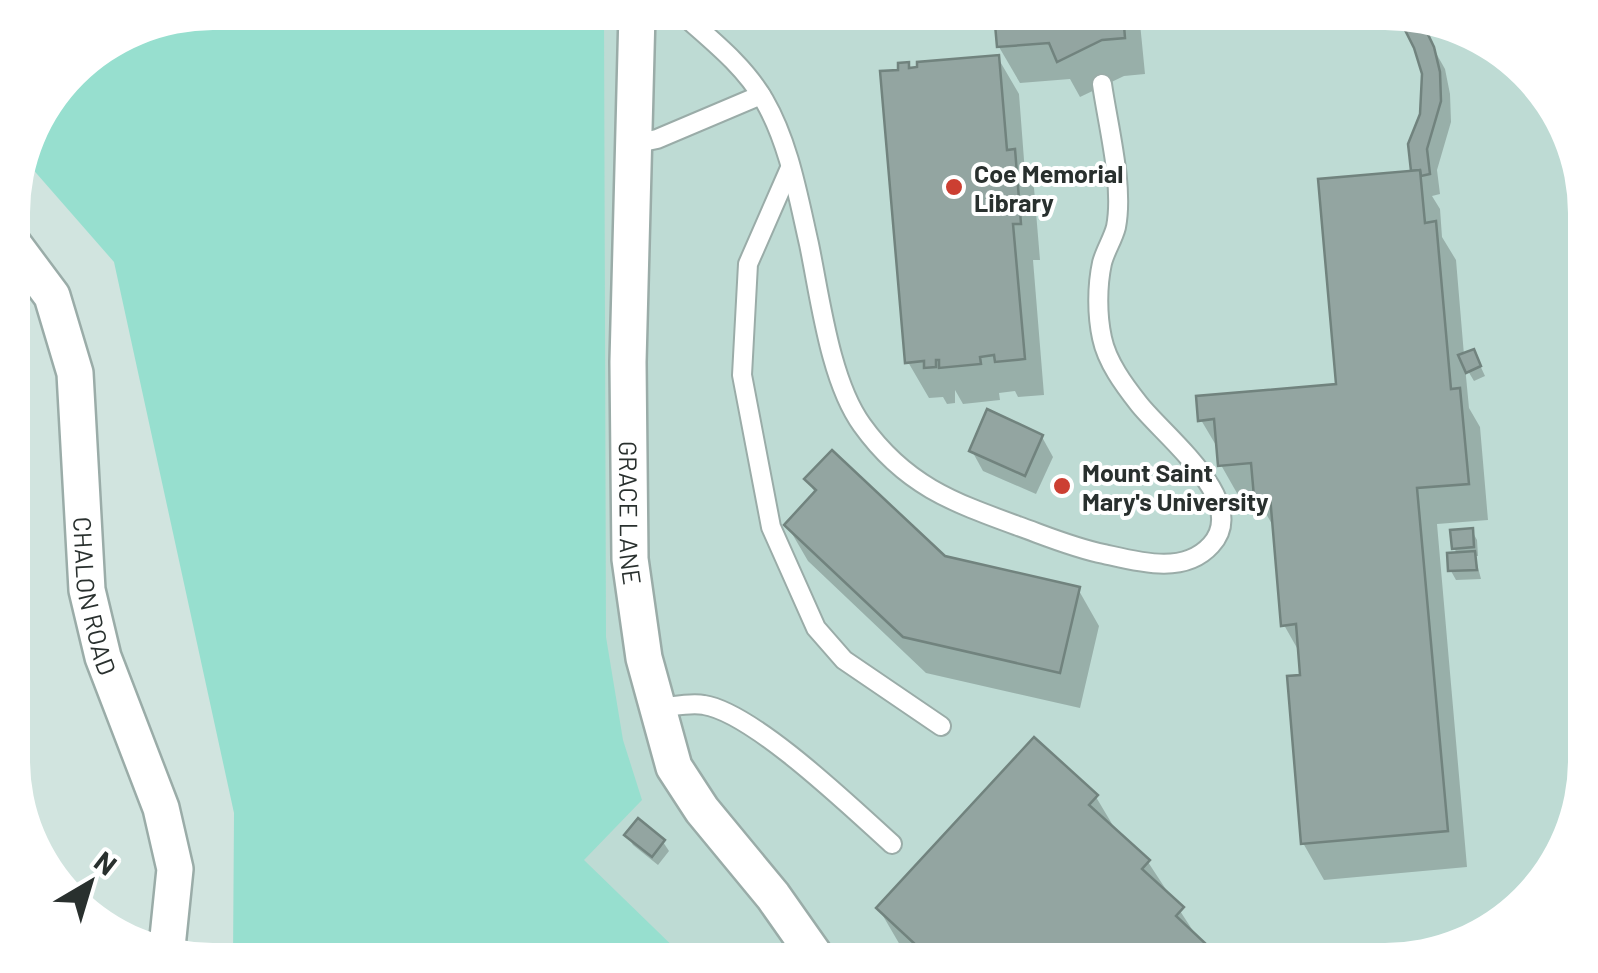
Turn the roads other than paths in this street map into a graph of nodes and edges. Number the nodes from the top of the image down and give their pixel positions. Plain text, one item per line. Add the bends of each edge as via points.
1 (636, 30) edge
2 (701, 30) edge
3 (1102, 84) dead end
4 (761, 95) junction
5 (633, 144) junction
6 (790, 168) junction
7 (30, 266) edge
8 (658, 708) junction
9 (941, 726) dead end
10 (892, 844) dead end
11 (167, 937) edge
12 (806, 943) edge

1 - 5 street, GRACE LANE
2 - 4 lane
3 - 6 lane via 1117,195 1098,301 1103,340 1118,376 1219,500 1217,539 1182,563 1144,564 1082,549 944,499 900,468 860,424 836,368
4 - 5 lane
4 - 6 lane
5 - 8 street, GRACE LANE via 630,559
6 - 9 lane via 748,264 742,375 771,527 816,628 844,660
7 - 11 street, CHALON ROAD via 52,296 74,373 87,590 103,657 165,824 175,869
8 - 10 lane via 705,705 744,723 808,768
8 - 12 street, GRACE LANE via 674,766

